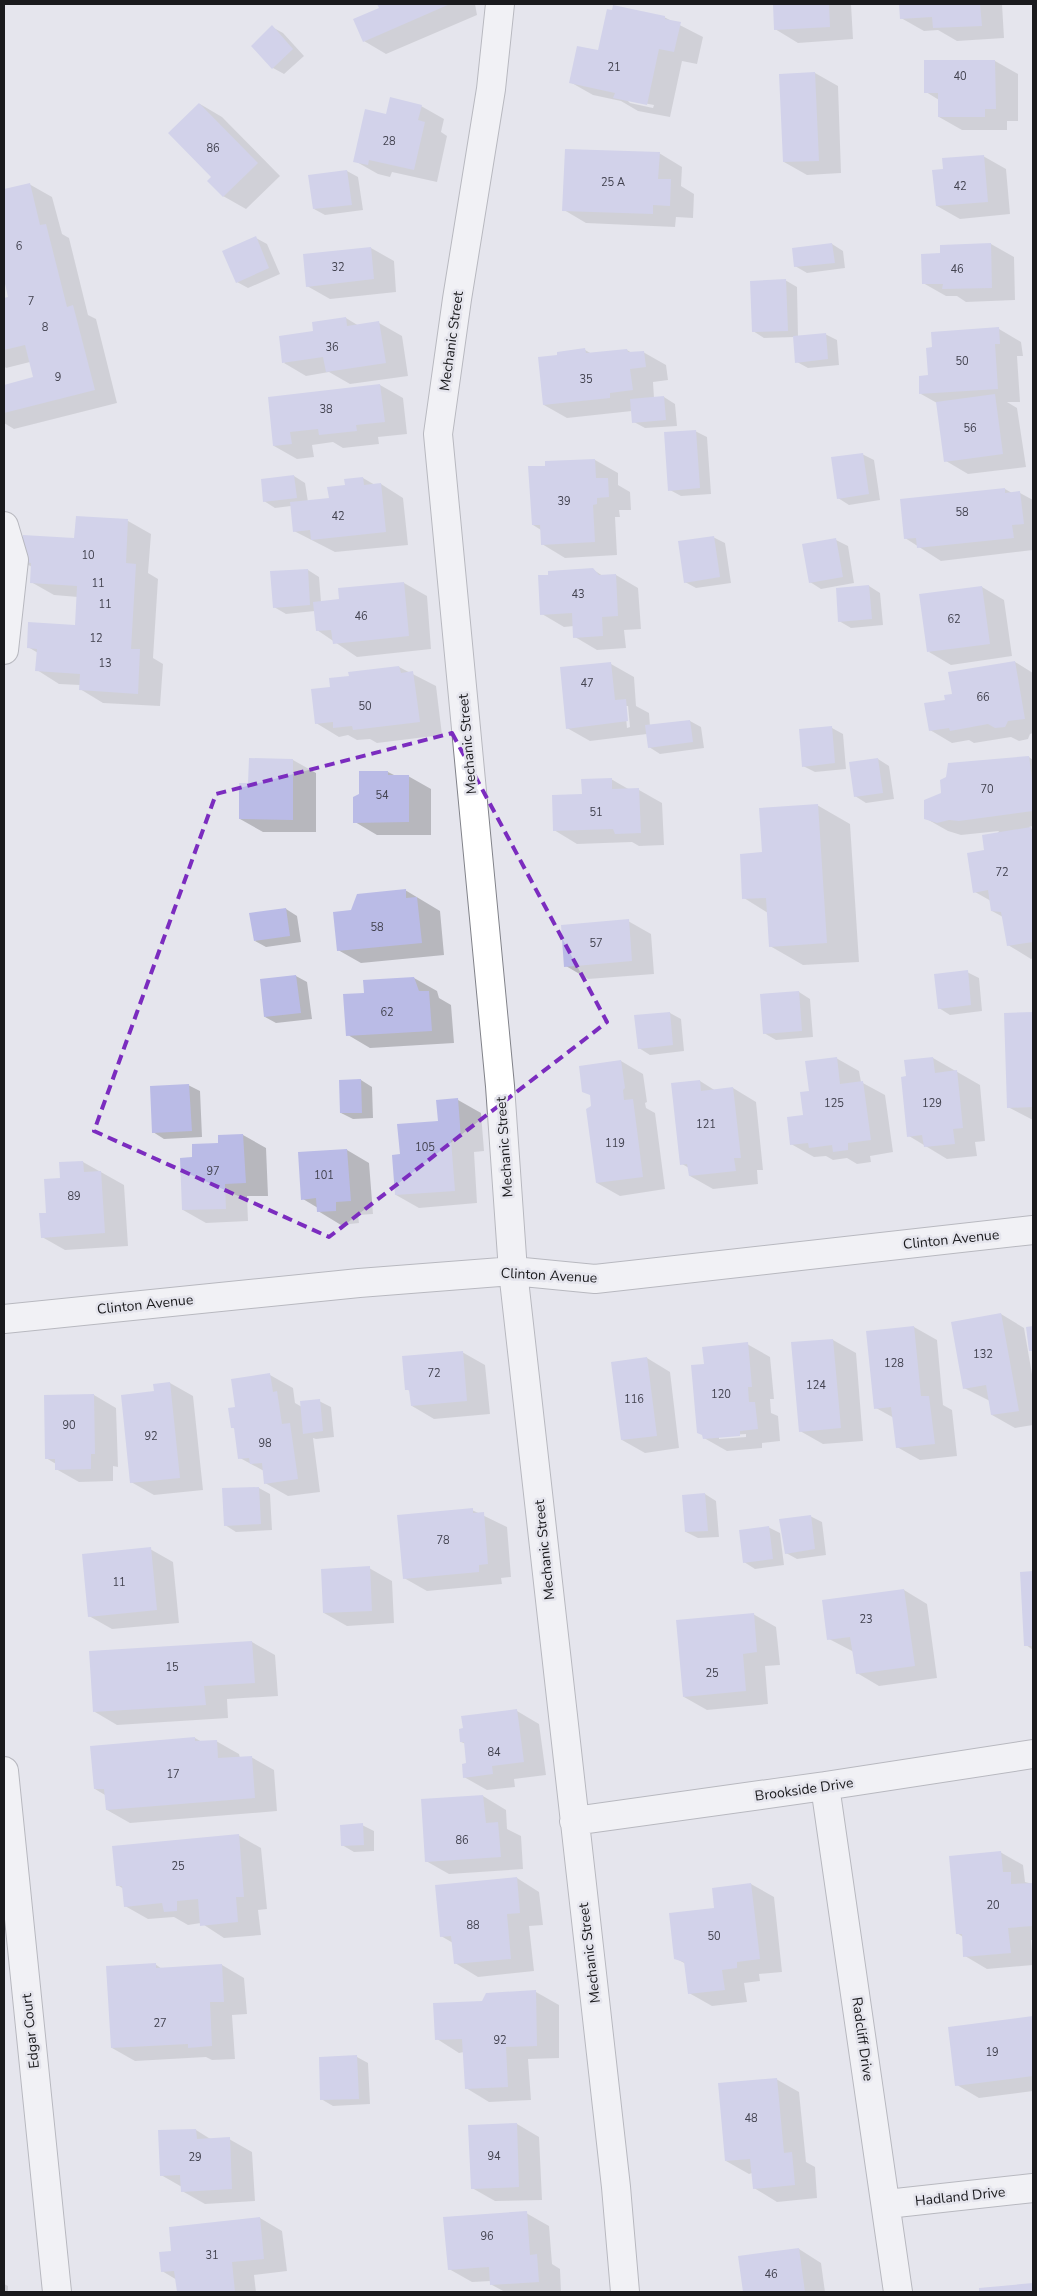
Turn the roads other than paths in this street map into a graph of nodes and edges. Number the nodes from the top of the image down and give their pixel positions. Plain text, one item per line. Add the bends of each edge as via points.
1 (500, 4) edge
2 (4, 526) edge
3 (4, 650) edge
4 (1033, 1230) edge
5 (513, 1271) junction
6 (4, 1319) edge
7 (1033, 1754) edge
8 (4, 1771) edge
9 (825, 1786) junction
10 (574, 1821) junction
11 (1033, 2188) edge
12 (887, 2204) junction
13 (57, 2292) edge
14 (625, 2292) edge
15 (898, 2292) edge

1 - 5 street, Mechanic Street via 491,89 438,434 500,1086
2 - 3 street via 14,560
4 - 5 street, Clinton Avenue via 595,1279
5 - 6 street, Clinton Avenue via 359,1283
5 - 10 street, Mechanic Street
7 - 9 street, Brookside Drive
8 - 13 street, Edgar Court
9 - 10 street, Brookside Drive
9 - 12 street, Radcliff Drive
10 - 14 street, Mechanic Street
11 - 12 street, Hadland Drive
12 - 15 street, Radcliff Drive

